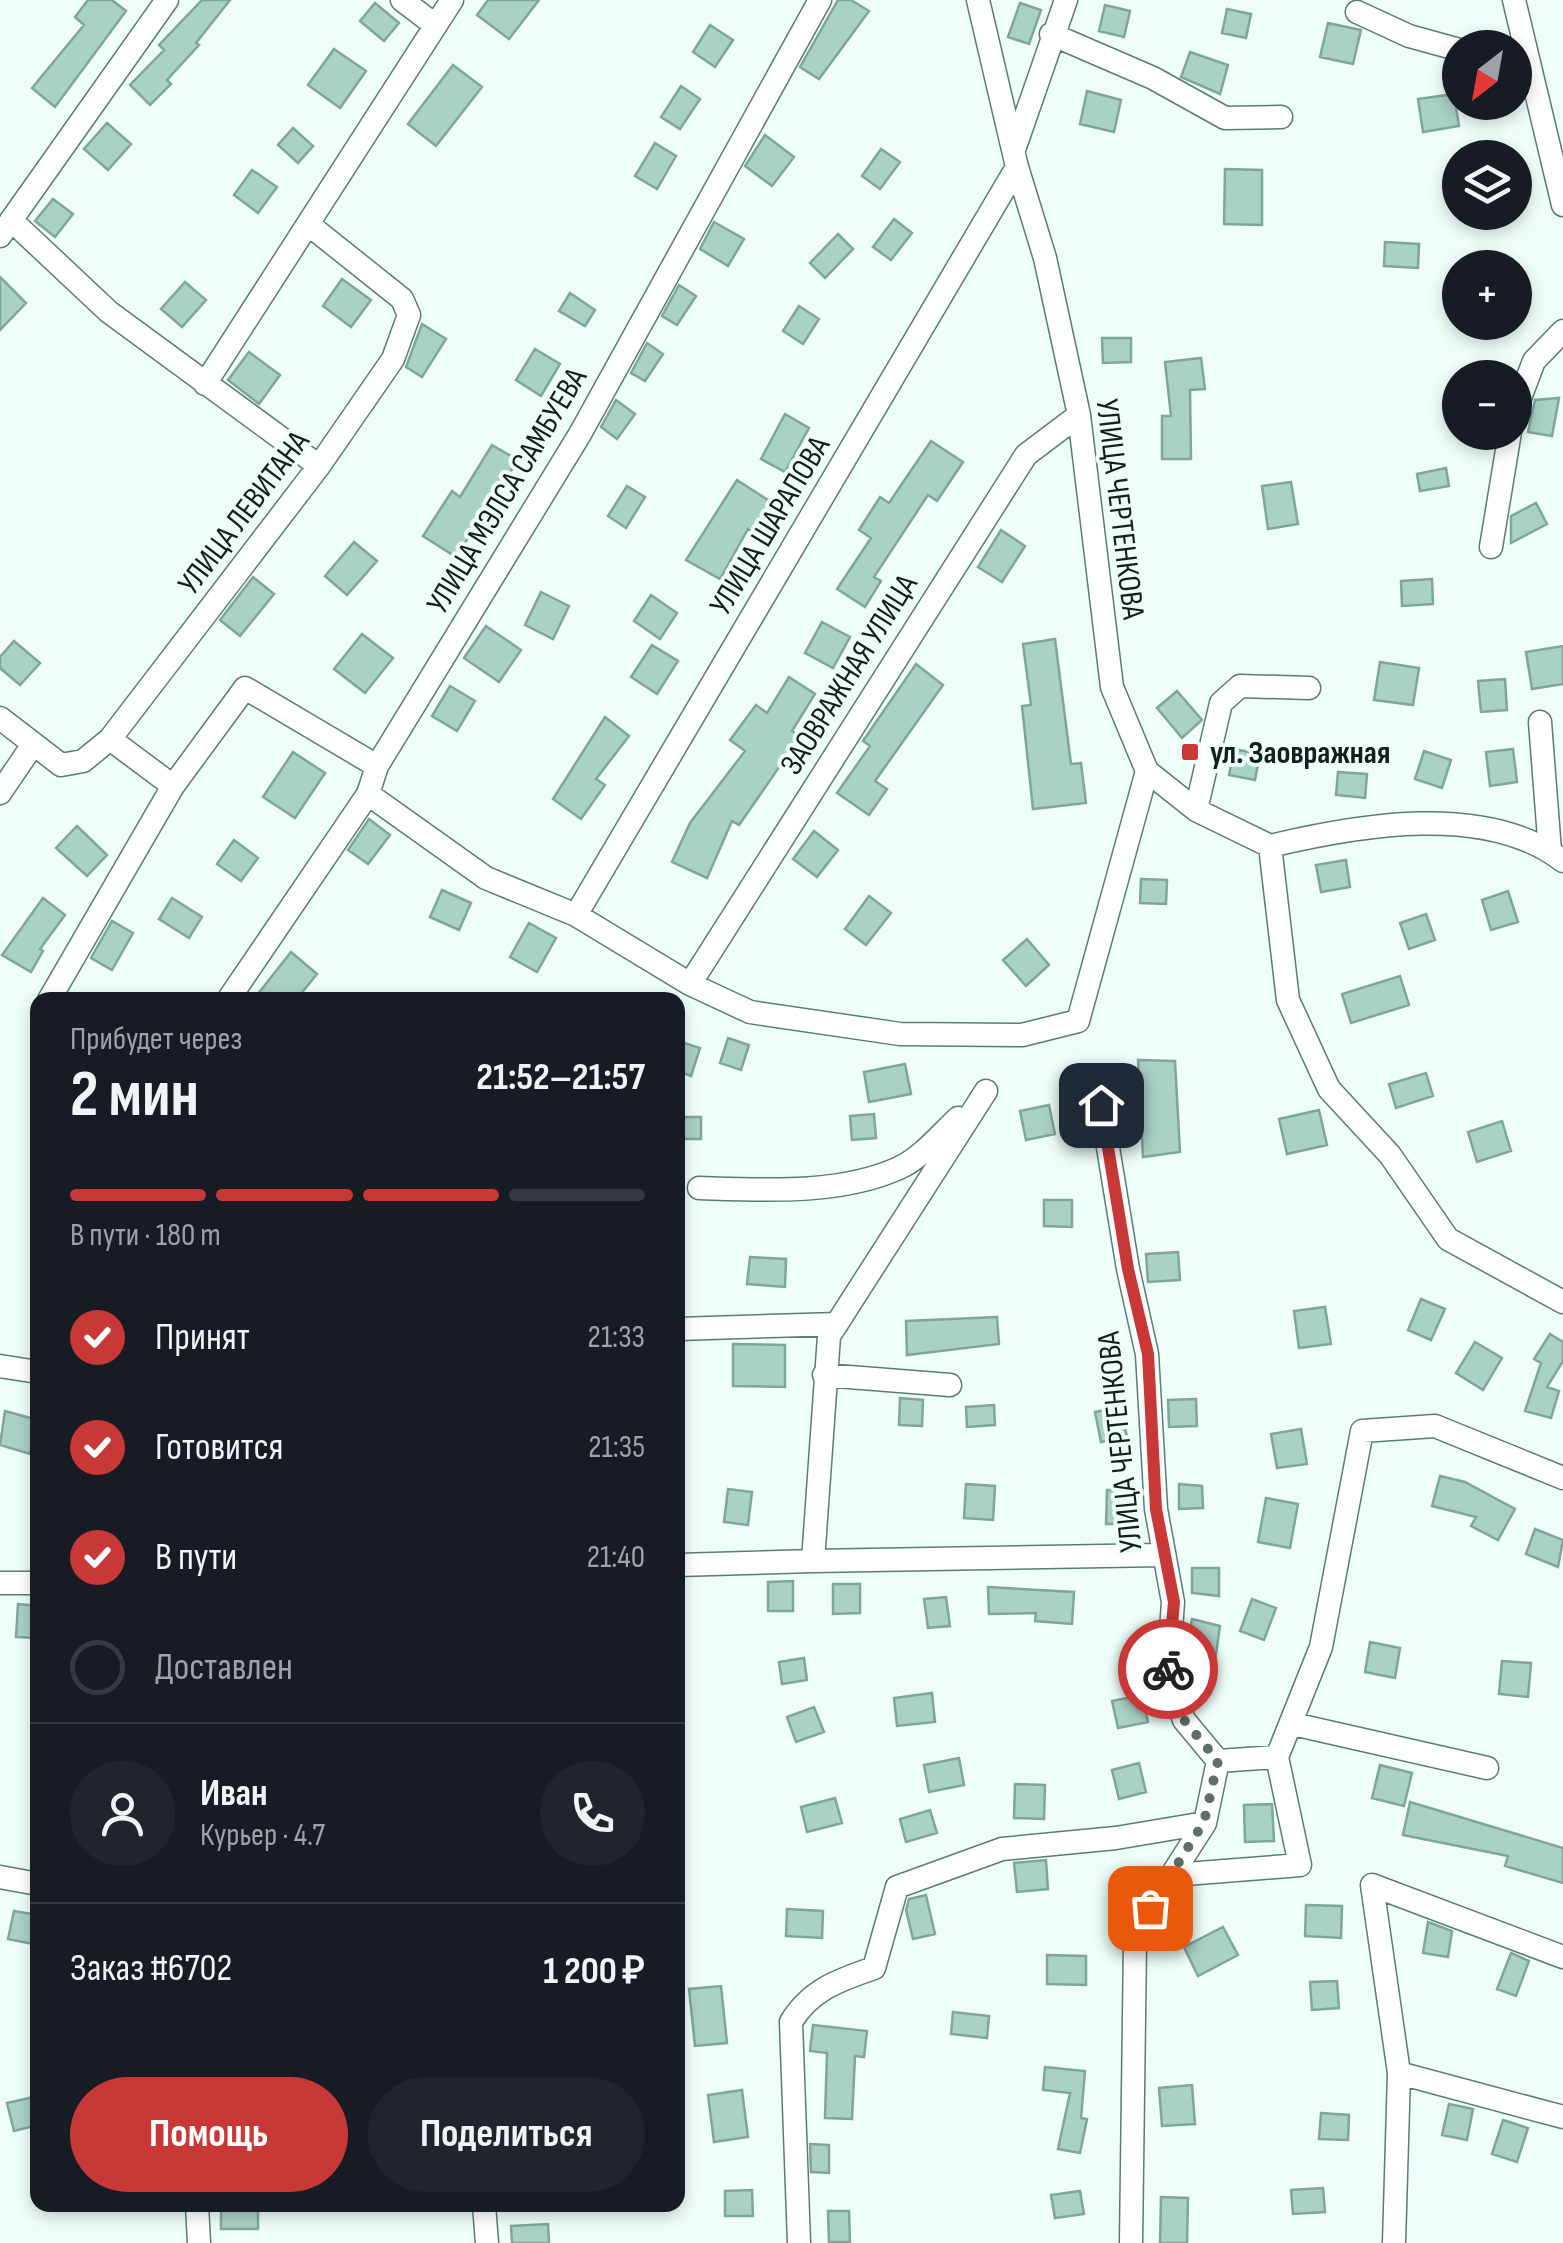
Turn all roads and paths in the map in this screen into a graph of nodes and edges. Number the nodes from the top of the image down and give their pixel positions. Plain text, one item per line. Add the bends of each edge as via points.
1 (168, 0) edge
2 (402, 0) edge
3 (452, 0) edge
4 (820, 0) edge
5 (978, 0) edge
6 (1066, 0) edge
7 (1514, 0) edge
8 (1357, 12) dead end
9 (436, 25) junction
10 (1518, 30) edge
11 (1051, 34) junction
12 (1442, 45) edge
13 (1532, 97) edge
14 (1281, 118) dead end
15 (1016, 159) junction
16 (1563, 204) edge
17 (308, 224) junction
18 (5, 228) edge
19 (1563, 331) edge
20 (1532, 371) edge
21 (205, 384) junction
22 (1079, 415) junction
23 (1507, 450) edge
24 (319, 466) junction
25 (1491, 547) dead end
26 (1308, 688) dead end
27 (0, 718) edge
28 (1540, 722) dead end
29 (110, 738) junction
30 (32, 746) junction
31 (378, 766) junction
32 (1146, 771) junction
33 (173, 786) junction
34 (0, 793) edge
35 (368, 794) junction
36 (1196, 810) junction
37 (1270, 846) junction
38 (1556, 856) edge
39 (576, 916) junction
40 (690, 984) junction
41 (54, 992) edge
42 (233, 992) edge
43 (1101, 1105) dead end
44 (698, 1188) dead end
45 (1563, 1302) edge
46 (837, 1324) junction
47 (685, 1329) edge
48 (0, 1366) edge
49 (30, 1371) edge
50 (824, 1376) junction
51 (950, 1385) dead end
52 (1563, 1478) edge
53 (1162, 1555) junction
54 (813, 1561) junction
55 (685, 1565) edge
56 (0, 1583) edge
57 (30, 1583) edge
58 (1292, 1724) junction
59 (1277, 1757) junction
60 (1218, 1761) junction
61 (1487, 1768) dead end
62 (1204, 1822) junction
63 (1173, 1875) junction
64 (0, 1877) edge
65 (30, 1883) edge
66 (1563, 1957) edge
67 (1399, 2073) junction
68 (1563, 2116) edge
69 (197, 2212) edge
70 (485, 2212) edge
71 (199, 2243) edge
72 (487, 2243) edge
73 (798, 2243) edge
74 (1131, 2243) edge
75 (1394, 2243) edge

1 - 18 street
2 - 9 street
3 - 9 street
4 - 31 street, УЛИЦА МЭЛСА САМБУЕВА via 580,434
5 - 15 street, УЛИЦА ЧЕРТЕНКОВА
6 - 11 street, УЛИЦА ШАРАПОВА
7 - 10 street
8 - 12 street
9 - 17 street
11 - 14 street via 1225,118
11 - 15 street, УЛИЦА ШАРАПОВА
13 - 16 street
15 - 22 street, УЛИЦА ЧЕРТЕНКОВА via 1046,258
15 - 39 street, УЛИЦА ШАРАПОВА
17 - 21 street
17 - 24 street, УЛИЦА ЛЕВИТАНА via 402,299 409,315 393,358
18 - 21 street
19 - 20 street via 1542,348
21 - 24 street
22 - 32 street, УЛИЦА ЧЕРТЕНКОВА via 1112,686
22 - 40 street, ЗАОВРАЖНАЯ УЛИЦА via 1026,455
23 - 25 street
24 - 29 street, УЛИЦА ЛЕВИТАНА
26 - 36 street via 1240,686 1222,703
27 - 30 street, УЛИЦА ЛЕВИТАНА
28 - 38 street
29 - 30 street, УЛИЦА ЛЕВИТАНА via 83,761 61,765
29 - 33 street
30 - 34 street
31 - 33 street via 244,688
31 - 35 street, УЛИЦА МЭЛСА САМБУЕВА
32 - 36 street
32 - 40 street via 1078,1021 1022,1035 900,1034 750,1012
33 - 41 street
35 - 39 street via 486,878
35 - 42 street, УЛИЦА МЭЛСА САМБУЕВА
36 - 37 street
37 - 38 street via 1390,822 1536,841
37 - 45 street via 1288,1000 1329,1089 1390,1155 1448,1239
39 - 40 street
43 - 53 street, УЛИЦА ЧЕРТЕНКОВА via 1148,1354
44 - 46 street via 793,1188 901,1167 986,1091
46 - 47 street
46 - 50 street
48 - 49 street
50 - 51 street
50 - 54 street
52 - 58 street via 1435,1426 1362,1430 1322,1647
53 - 54 street
53 - 60 street, УЛИЦА ЧЕРТЕНКОВА via 1174,1602 1168,1670 1184,1720
54 - 55 street
56 - 57 street
58 - 59 street
58 - 61 street
59 - 60 street
59 - 63 street via 1300,1865
60 - 62 street
62 - 63 street
62 - 73 street via 1002,1849 897,1887 874,1968 803,2002 791,2022
63 - 74 street via 1135,1942
64 - 65 street
66 - 67 street via 1372,1885
67 - 68 street
67 - 75 street
69 - 71 street
70 - 72 street

